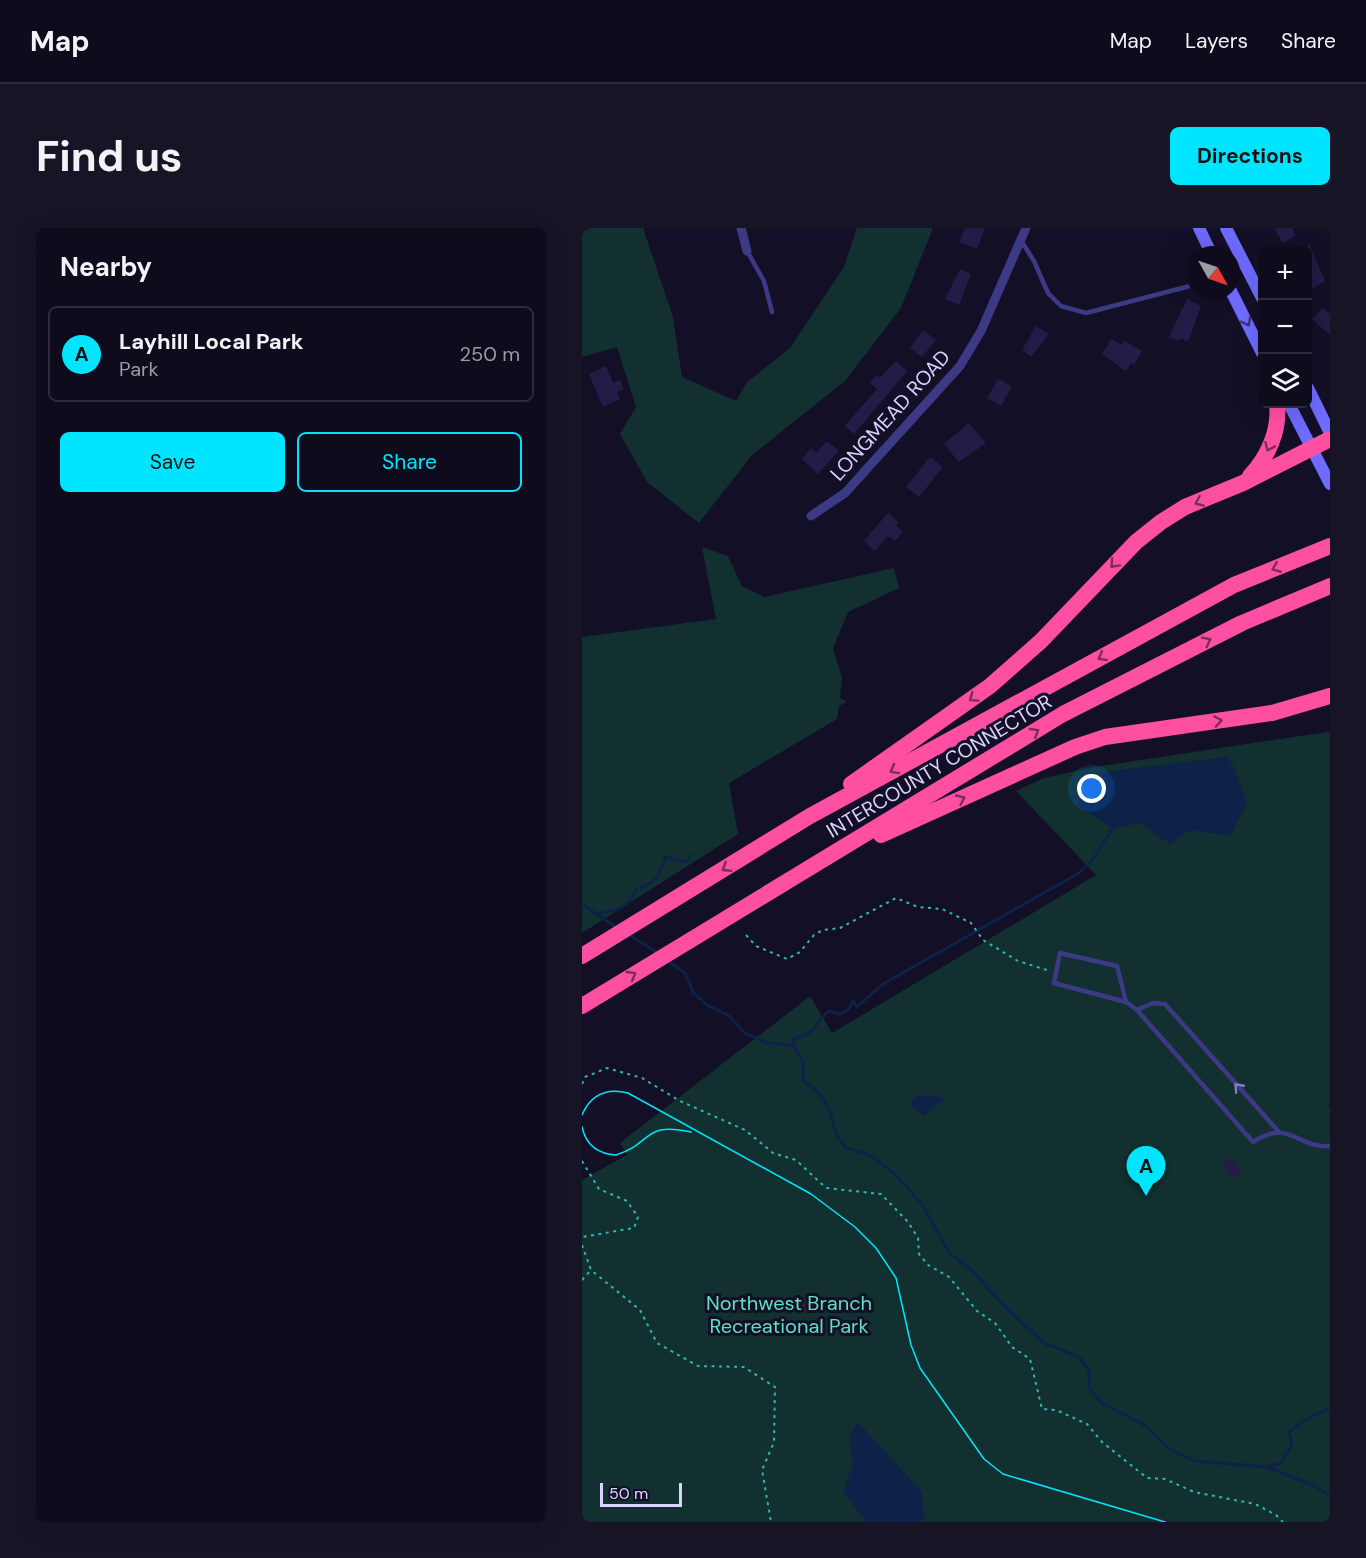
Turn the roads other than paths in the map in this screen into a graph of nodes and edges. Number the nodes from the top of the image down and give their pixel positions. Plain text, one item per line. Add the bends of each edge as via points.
1 (741, 228) edge
2 (1026, 228) edge
3 (1199, 228) edge
4 (1226, 228) edge
5 (1020, 240) junction
6 (1208, 246) edge
7 (747, 251) joint
8 (1186, 287) edge
9 (1258, 289) edge
10 (1236, 300) edge
11 (772, 312) dead end
12 (1258, 343) edge
13 (1312, 396) edge
14 (1277, 408) edge
15 (1291, 408) edge
16 (1330, 434) edge
17 (1330, 439) edge
18 (1314, 448) junction
19 (1243, 483) junction
20 (1330, 484) edge
21 (811, 516) dead end
22 (1330, 546) edge
23 (1330, 586) edge
24 (1330, 696) edge
25 (810, 816) junction
26 (812, 867) junction
27 (582, 956) edge
28 (1126, 1002) junction
29 (582, 1006) edge
30 (1137, 1010) junction
31 (1278, 1131) junction
32 (1330, 1146) edge

1 - 7 street
2 - 5 street, LONGMEAD ROAD
3 - 6 main road
4 - 9 main road
5 - 8 lane via 1048,292 1061,306 1086,314
5 - 21 street, LONGMEAD ROAD via 981,331 960,366 845,493
7 - 11 lane via 764,281
10 -> 12 main road
13 - 16 main road
14 -> 19 highway via 1276,431 1269,449
15 - 18 main road
17 - 18 highway
18 - 19 highway
18 - 20 main road
19 -> 25 highway via 1185,507 1161,522 990,686 874,766
22 -> 25 highway, INTERCOUNTY CONNECTOR via 1234,585
26 -> 23 highway, INTERCOUNTY CONNECTOR via 1063,714 1242,623
26 -> 24 highway via 1075,747 1105,737 1272,713
25 -> 27 highway, INTERCOUNTY CONNECTOR
29 -> 26 highway, INTERCOUNTY CONNECTOR
28 - 28 lane via 1054,983 1060,953 1117,966
28 - 30 lane
31 -> 30 lane via 1165,1004 1153,1003
30 - 31 lane via 1253,1142
31 - 32 lane

